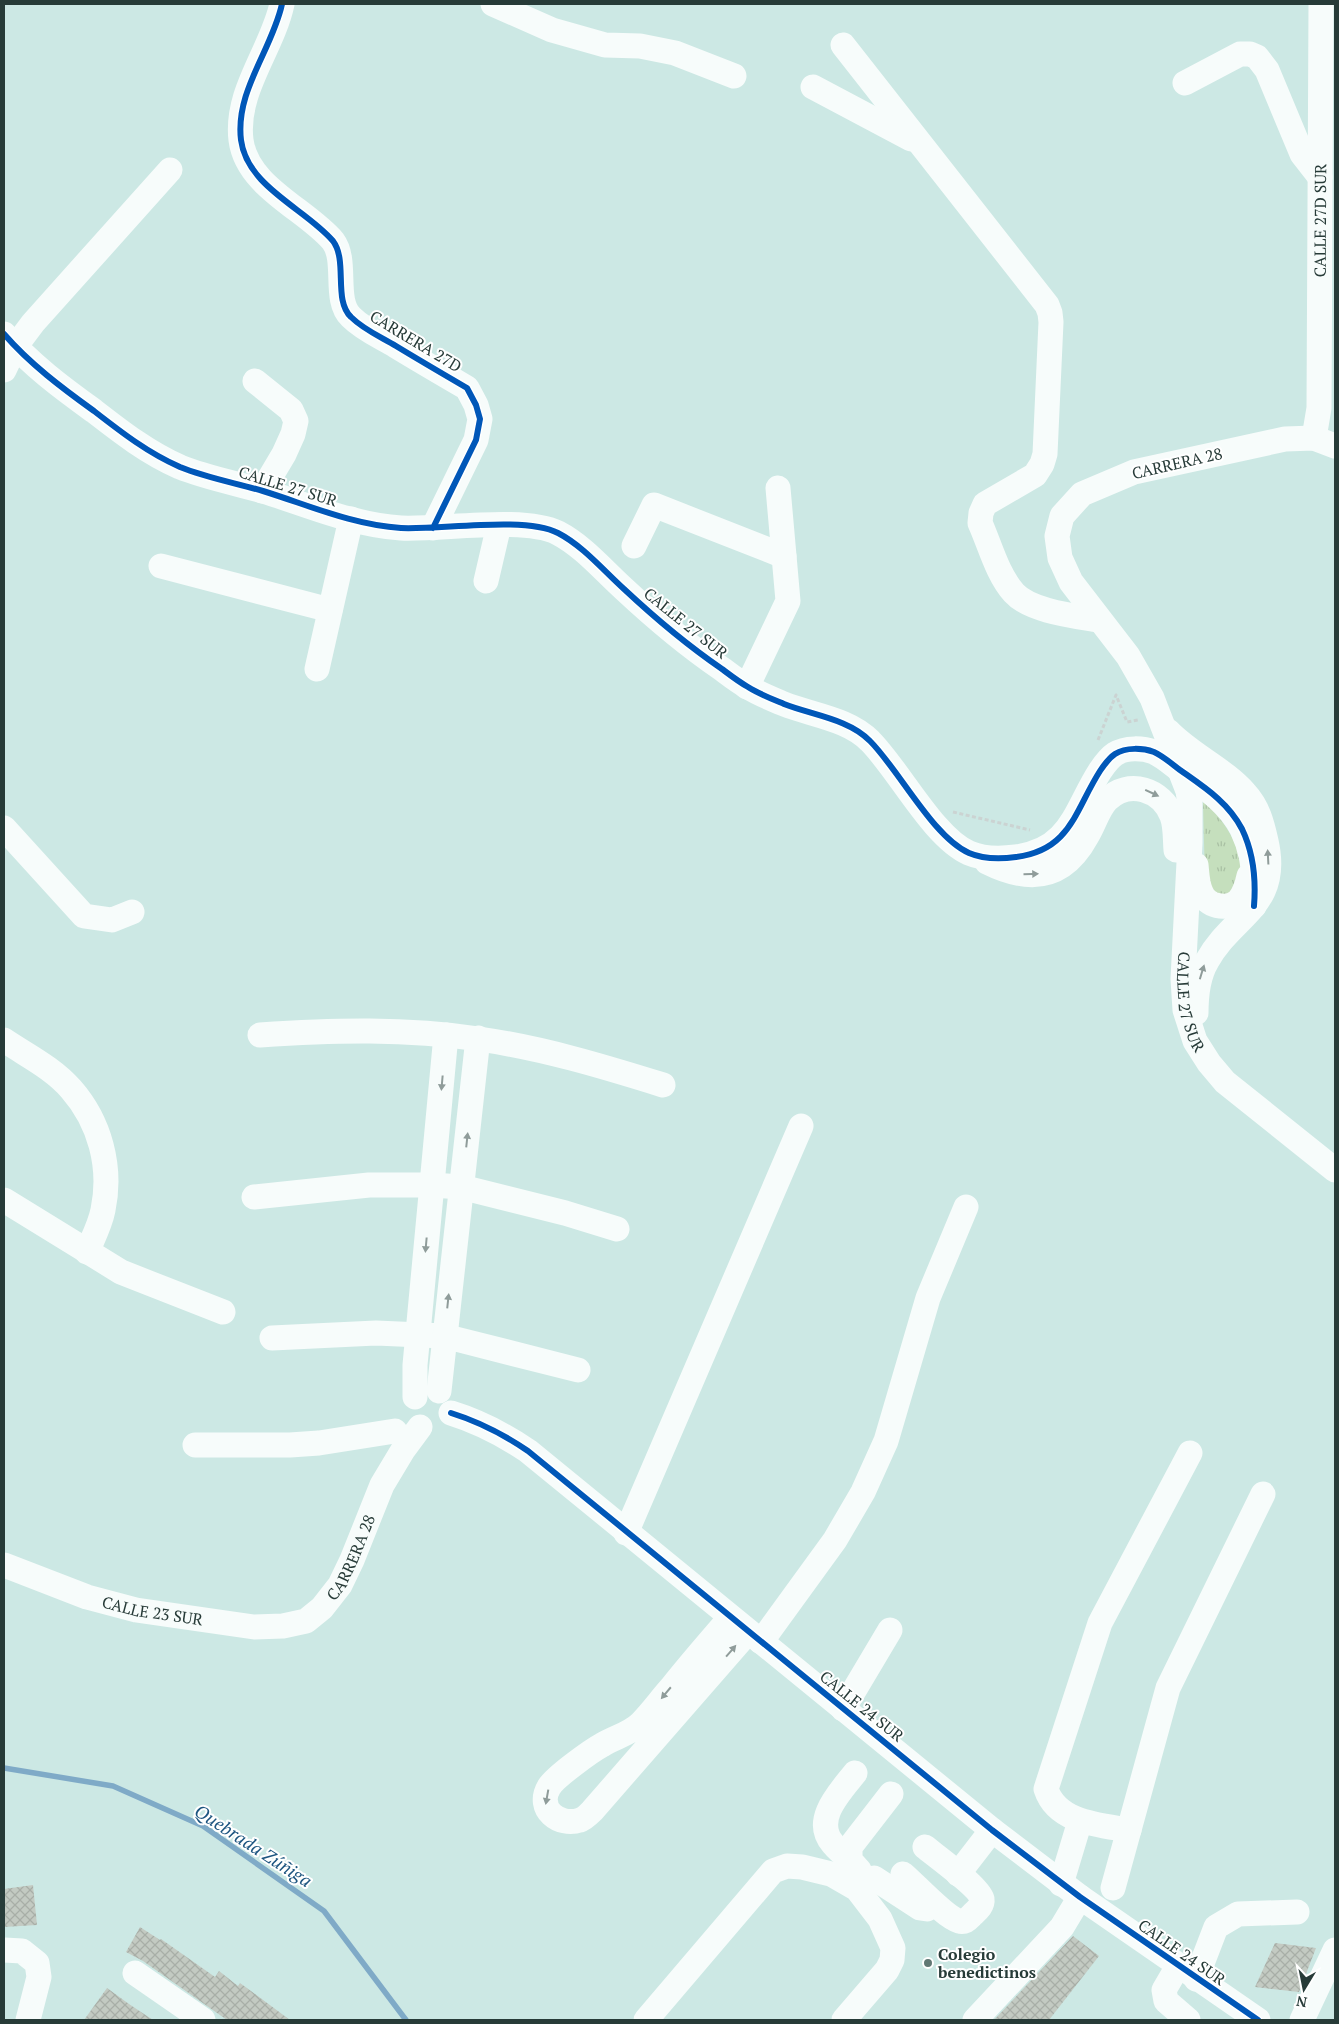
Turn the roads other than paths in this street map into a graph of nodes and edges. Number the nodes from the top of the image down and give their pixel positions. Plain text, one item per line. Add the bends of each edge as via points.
1 (282, 4) edge
2 (493, 4) edge
3 (1321, 4) edge
4 (843, 45) dead end
5 (734, 76) dead end
6 (1185, 83) dead end
7 (813, 87) dead end
8 (920, 143) junction
9 (170, 170) dead end
10 (1320, 177) junction
11 (9, 340) edge
12 (4, 370) edge
13 (255, 381) dead end
14 (1324, 442) edge
15 (778, 488) dead end
16 (262, 491) junction
17 (351, 519) junction
18 (499, 525) junction
19 (433, 528) junction
20 (634, 546) dead end
21 (784, 556) junction
22 (161, 566) dead end
23 (486, 580) dead end
24 (330, 610) junction
25 (1098, 620) junction
26 (317, 668) dead end
27 (747, 687) junction
28 (1147, 709) joint
29 (1166, 729) junction
30 (1190, 812) junction
31 (4, 828) edge
32 (969, 853) junction
33 (1252, 864) junction
34 (1187, 900) junction
35 (1254, 906) junction
36 (132, 912) dead end
37 (1233, 928) junction
38 (1183, 979) junction
39 (260, 1035) dead end
40 (446, 1035) junction
41 (478, 1038) junction
42 (4, 1040) edge
43 (1203, 1054) junction
44 (663, 1085) dead end
45 (801, 1126) dead end
46 (1335, 1170) edge
47 (432, 1184) junction
48 (461, 1188) junction
49 (254, 1197) dead end
50 (4, 1200) edge
51 (966, 1207) dead end
52 (617, 1229) dead end
53 (87, 1252) junction
54 (223, 1312) dead end
55 (418, 1335) junction
56 (444, 1336) junction
57 (272, 1338) dead end
58 (578, 1370) dead end
59 (439, 1391) junction
60 (451, 1413) junction
61 (410, 1417) junction
62 (195, 1444) dead end
63 (1190, 1453) dead end
64 (1263, 1494) dead end
65 (626, 1533) junction
66 (4, 1565) edge
67 (306, 1620) joint
68 (746, 1630) junction
69 (890, 1630) dead end
70 (843, 1709) junction
71 (855, 1773) dead end
72 (891, 1794) dead end
73 (1080, 1821) junction
74 (992, 1830) junction
75 (1129, 1830) junction
76 (925, 1847) dead end
77 (850, 1860) junction
78 (903, 1874) dead end
79 (958, 1874) junction
80 (862, 1884) junction
81 (1113, 1888) dead end
82 (1070, 1891) junction
83 (934, 1902) junction
84 (1297, 1912) dead end
85 (4, 1950) edge
86 (1335, 1950) edge
87 (135, 1973) dead end
88 (1186, 1973) junction
89 (28, 2020) edge
90 (203, 2020) edge
91 (646, 2020) edge
92 (844, 2020) edge
93 (974, 2020) edge
94 (1188, 2020) edge
95 (1258, 2020) edge
96 (1302, 2020) edge

1 - 19 street, CARRERA 27D via 278,21 244,98 240,118 241,141 249,164 262,181 334,242 340,260 343,298 350,316 365,329 468,388 480,419 476,440
2 - 5 street via 552,30 605,45 640,46 675,54
3 - 10 street, CALLE 27D SUR
4 - 8 street
6 - 10 street via 1240,54 1257,57 1267,70 1302,154
7 - 8 street
8 - 25 street via 1047,305 1050,314 1042,464 1035,475 985,504 980,513 980,523 1005,580 1015,594 1027,603 1055,612
9 - 11 street via 33,323
10 - 14 street, CALLE 27D SUR via 1319,408
11 - 12 street
11 - 16 street, CALLE 27 SUR via 55,382 142,448 182,468
13 - 16 street via 290,410 296,421 284,454
14 - 25 street, CARRERA 28 via 1285,439 1134,472 1082,494 1062,516 1057,536 1060,558 1071,582
15 - 21 street
16 - 17 street, CALLE 27 SUR
17 - 19 street, CALLE 27 SUR via 397,528
17 - 24 street
18 - 19 street, CALLE 27 SUR
18 - 23 street
18 - 27 street, CALLE 27 SUR via 555,531 574,543 666,628
20 - 21 street via 654,504
21 - 27 street via 788,600
22 - 24 street
24 - 26 street
25 - 28 street, CARRERA 28 via 1128,656
27 - 32 street, CALLE 27 SUR via 784,704 853,728 869,739 937,826
28 - 29 street, CALLE 27 SUR
29 - 30 street, CALLE 27 SUR via 1185,779
35 -> 29 street via 1266,886 1269,871 1262,821 1244,792
30 - 33 street via 1201,893 1208,902 1218,906 1238,901 1246,889
30 - 34 street, CALLE 27 SUR
31 - 36 street via 84,916 112,920
32 - 33 street, CALLE 27 SUR via 990,858 1014,858 1049,846 1076,818 1106,762 1116,753 1138,749 1155,752 1222,800 1241,828
32 -> 38 street via 1017,874 1048,873 1079,850 1108,800 1121,791 1135,788 1148,790 1160,797 1174,818
33 - 35 street
34 - 37 street via 1191,913 1203,928 1222,932
34 - 38 street, CALLE 27 SUR
35 - 37 street
43 -> 37 street via 1196,1023 1199,983 1205,962
38 - 43 street, CALLE 27 SUR via 1185,1010
39 - 40 street via 337,1030
40 - 41 street
40 -> 47 street
41 - 44 street via 589,1062
48 -> 41 street
42 - 53 street via 52,1071 71,1088 96,1130 103,1150 106,1191 98,1226
43 - 46 street, CALLE 27 SUR via 1225,1082
45 - 65 street
47 - 48 street
47 - 49 street via 369,1185
47 -> 55 street
48 - 52 street
56 -> 48 street
50 - 53 street
51 - 68 street via 928,1298 886,1441 863,1492 835,1540
53 - 54 street via 121,1272
55 - 56 street
55 - 57 street via 376,1333
55 - 61 street
56 - 58 street
56 - 59 street
59 - 60 street via 449,1400
59 - 61 street via 422,1392
60 - 61 street via 449,1419 433,1430
60 - 65 street, CALLE 24 SUR via 504,1434
61 - 62 street via 319,1443
61 - 67 street, CARRERA 28 via 340,1585 322,1608
63 - 73 street via 1100,1623 1046,1789 1059,1809
64 - 75 street via 1168,1688
65 - 68 street, CALLE 24 SUR
66 - 67 street, CALLE 23 SUR via 88,1597 136,1610 254,1627 283,1626
68 -> 68 street via 641,1723 622,1737 603,1744 561,1774 549,1786 546,1810 554,1818 569,1822 581,1820 592,1811
68 - 70 street, CALLE 24 SUR
69 - 70 street
70 - 74 street, CALLE 24 SUR
71 - 77 street via 830,1806 824,1828 832,1844
72 - 77 street via 850,1847
73 - 75 street
73 - 82 street
74 - 79 street
74 - 82 street, CALLE 24 SUR
75 - 81 street
76 - 79 street
77 - 80 street
78 - 83 street
79 - 83 street via 978,1893 981,1905 967,1921 961,1922
80 - 83 street via 874,1878 920,1908 927,1908
80 - 91 street via 802,1867 786,1866 773,1871
80 - 92 street via 892,1948 892,1960
82 - 88 street, CALLE 24 SUR
82 - 93 street via 1062,1927
84 - 88 street via 1238,1914 1216,1927
85 - 89 street via 22,1951 36,1963 39,1977
86 - 96 street
87 - 90 street
88 - 94 street via 1164,1990 1166,2001
88 - 95 street, CALLE 24 SUR

